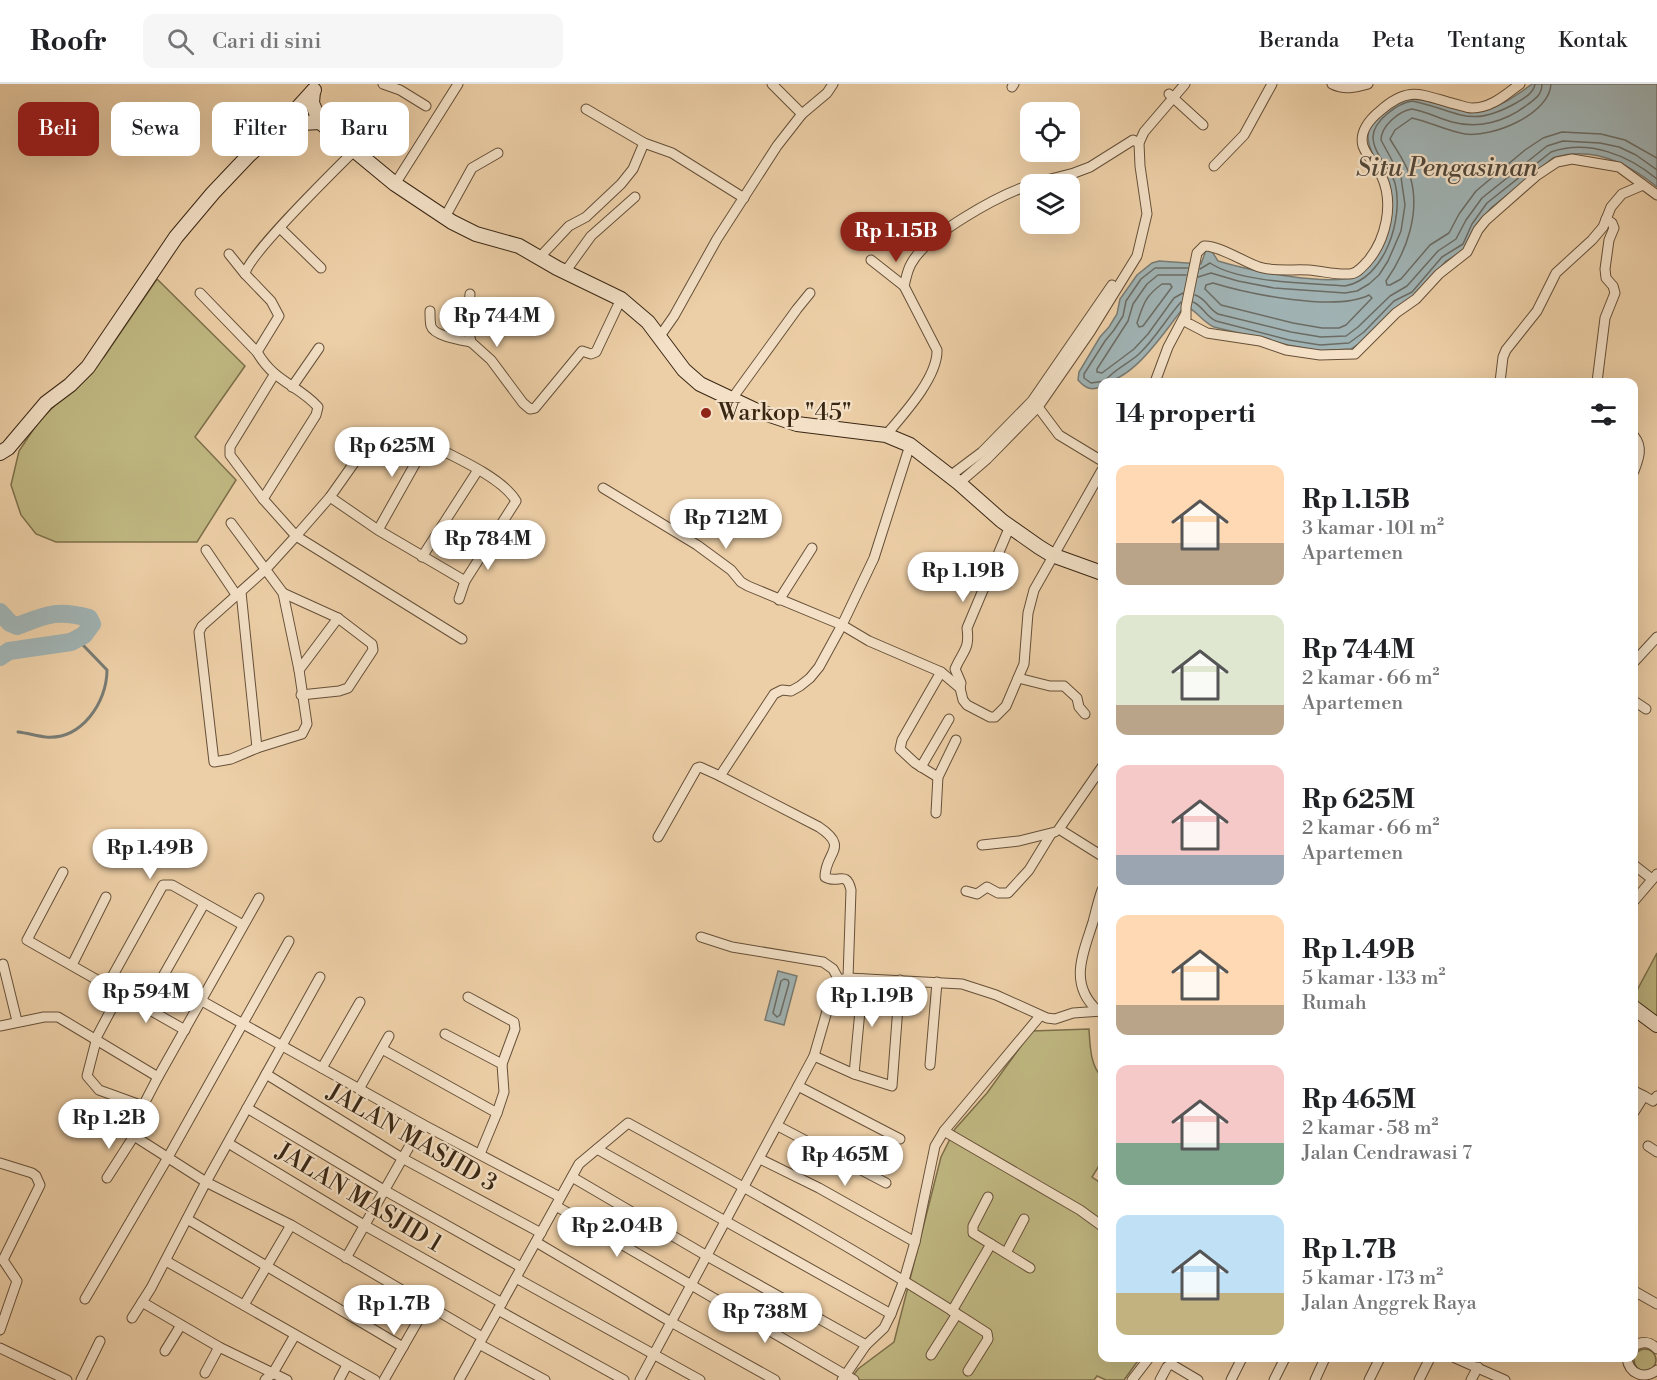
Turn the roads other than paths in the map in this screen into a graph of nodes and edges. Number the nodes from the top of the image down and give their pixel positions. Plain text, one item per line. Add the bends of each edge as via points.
1 (383, 84) edge
2 (458, 84) edge
3 (772, 84) edge
4 (833, 84) edge
5 (1177, 84) edge
6 (1185, 84) edge
7 (1272, 84) edge
8 (1332, 84) edge
9 (1368, 84) edge
10 (1520, 84) edge
11 (1356, 86) edge
12 (316, 87) edge
13 (1171, 96) junction
14 (303, 102) edge
15 (426, 106) dead end
16 (586, 109) dead end
17 (802, 114) junction
18 (320, 122) joint
19 (308, 123) edge
20 (1203, 125) dead end
21 (1136, 141) junction
22 (644, 143) junction
23 (498, 153) dead end
24 (247, 156) edge
25 (349, 156) edge
26 (360, 156) edge
27 (1214, 166) dead end
28 (1070, 174) edge
29 (395, 184) junction
30 (1643, 185) junction
31 (1020, 190) edge
32 (1657, 195) edge
33 (635, 198) dead end
34 (744, 198) junction
35 (445, 217) junction
36 (1606, 219) junction
37 (280, 228) junction
38 (229, 254) dead end
39 (539, 258) junction
40 (871, 260) dead end
41 (321, 267) dead end
42 (566, 272) junction
43 (244, 274) junction
44 (904, 286) junction
45 (810, 293) dead end
46 (200, 294) dead end
47 (470, 294) dead end
48 (621, 299) junction
49 (430, 311) dead end
50 (1185, 311) junction
51 (660, 336) junction
52 (471, 342) junction
53 (319, 348) dead end
54 (257, 352) junction
55 (274, 375) junction
56 (1156, 378) edge
57 (1500, 378) edge
58 (1598, 378) edge
59 (292, 387) junction
60 (731, 400) junction
61 (1035, 404) junction
62 (886, 435) junction
63 (1638, 442) edge
64 (910, 445) junction
65 (0, 453) edge
66 (1098, 459) edge
67 (1638, 461) edge
68 (354, 464) dead end
69 (478, 470) junction
70 (1098, 477) edge
71 (954, 479) junction
72 (603, 488) dead end
73 (330, 497) junction
74 (263, 499) junction
75 (231, 523) dead end
76 (1010, 526) junction
77 (378, 530) junction
78 (296, 536) junction
79 (812, 548) dead end
80 (206, 550) dead end
81 (1052, 555) junction
82 (422, 557) junction
83 (266, 569) junction
84 (1098, 572) edge
85 (465, 581) junction
86 (283, 593) junction
87 (239, 594) junction
88 (459, 599) dead end
89 (779, 600) junction
90 (338, 618) junction
91 (842, 625) junction
92 (1657, 637) edge
93 (462, 639) dead end
94 (1638, 658) edge
95 (299, 670) junction
96 (940, 672) junction
97 (1018, 678) junction
98 (960, 688) junction
99 (301, 696) junction
100 (1638, 704) edge
101 (1646, 709) dead end
102 (1085, 714) dead end
103 (949, 719) dead end
104 (956, 740) dead end
105 (257, 748) junction
106 (921, 767) junction
107 (1098, 773) edge
108 (720, 776) junction
109 (938, 776) junction
110 (936, 813) dead end
111 (1055, 832) junction
112 (658, 837) dead end
113 (982, 845) dead end
114 (1098, 854) edge
115 (1638, 867) edge
116 (63, 872) dead end
117 (1654, 876) edge
118 (966, 891) dead end
119 (1638, 896) edge
120 (106, 897) dead end
121 (259, 898) dead end
122 (1098, 899) edge
123 (204, 904) junction
124 (243, 926) junction
125 (701, 937) dead end
126 (289, 941) dead end
127 (3, 964) dead end
128 (72, 965) junction
129 (320, 977) dead end
130 (844, 979) junction
131 (863, 979) junction
132 (900, 980) junction
133 (937, 982) junction
134 (4, 984) edge
135 (107, 986) junction
136 (120, 993) junction
137 (468, 997) dead end
138 (202, 1001) junction
139 (360, 1002) dead end
140 (145, 1008) junction
141 (1097, 1011) edge
142 (1638, 1011) edge
143 (1040, 1016) junction
144 (17, 1021) junction
145 (243, 1024) junction
146 (1657, 1025) edge
147 (0, 1026) edge
148 (185, 1030) junction
149 (445, 1034) dead end
150 (389, 1036) dead end
151 (96, 1040) junction
152 (282, 1045) junction
153 (382, 1049) junction
154 (814, 1056) junction
155 (502, 1064) junction
156 (930, 1065) dead end
157 (322, 1068) junction
158 (266, 1074) junction
159 (854, 1074) junction
160 (158, 1077) junction
161 (798, 1086) junction
162 (359, 1089) junction
163 (1638, 1093) edge
164 (1644, 1096) junction
165 (1657, 1096) edge
166 (143, 1106) junction
167 (1638, 1106) edge
168 (247, 1108) junction
169 (496, 1113) junction
170 (422, 1124) junction
171 (778, 1126) junction
172 (944, 1131) junction
173 (134, 1136) junction
174 (900, 1139) dead end
175 (228, 1143) junction
176 (1648, 1146) dead end
177 (597, 1149) junction
178 (1657, 1152) edge
179 (480, 1154) junction
180 (402, 1158) junction
181 (167, 1159) junction
182 (760, 1159) junction
183 (0, 1163) edge
184 (572, 1177) junction
185 (107, 1179) dead end
186 (206, 1182) junction
187 (886, 1183) dead end
188 (745, 1187) junction
189 (384, 1190) junction
190 (988, 1197) dead end
191 (558, 1201) junction
192 (187, 1219) junction
193 (1024, 1219) dead end
194 (727, 1221) junction
195 (1098, 1223) edge
196 (291, 1225) junction
197 (364, 1225) junction
198 (541, 1233) junction
199 (536, 1242) junction
200 (915, 1242) junction
201 (991, 1244) junction
202 (1006, 1253) junction
203 (707, 1256) junction
204 (346, 1257) junction
205 (166, 1261) junction
206 (267, 1266) junction
207 (521, 1267) junction
208 (1030, 1268) dead end
209 (516, 1278) junction
210 (904, 1280) junction
211 (691, 1286) junction
212 (1638, 1293) edge
213 (85, 1299) dead end
214 (142, 1302) junction
215 (1657, 1304) edge
216 (244, 1305) junction
217 (427, 1305) junction
218 (500, 1307) junction
219 (955, 1312) junction
220 (891, 1314) junction
221 (132, 1318) dead end
222 (671, 1322) junction
223 (181, 1325) junction
224 (0, 1330) edge
225 (295, 1335) junction
226 (1657, 1335) edge
227 (481, 1340) junction
228 (100, 1341) dead end
229 (1638, 1344) edge
230 (866, 1345) junction
231 (1653, 1346) edge
232 (219, 1347) junction
233 (403, 1347) junction
234 (0, 1348) edge
235 (165, 1351) dead end
236 (654, 1355) junction
237 (931, 1355) dead end
238 (1146, 1362) edge
239 (1240, 1362) edge
240 (1283, 1362) edge
241 (1323, 1362) edge
242 (1378, 1362) edge
243 (1428, 1362) edge
244 (1465, 1362) edge
245 (1628, 1362) edge
246 (347, 1365) junction
247 (1478, 1367) junction
248 (1657, 1370) edge
249 (48, 1371) junction
250 (968, 1371) dead end
251 (273, 1372) junction
252 (205, 1373) dead end
253 (1631, 1377) edge
254 (847, 1378) edge
255 (43, 1380) edge
256 (67, 1380) edge
257 (81, 1380) edge
258 (266, 1380) edge
259 (287, 1380) edge
260 (339, 1380) edge
261 (375, 1380) edge
262 (384, 1380) edge
263 (460, 1380) edge
264 (545, 1380) edge
265 (624, 1380) edge
266 (640, 1380) edge
267 (700, 1380) edge
268 (775, 1380) edge
269 (1132, 1380) edge
270 (1160, 1380) edge
271 (1198, 1380) edge
272 (1231, 1380) edge
273 (1274, 1380) edge
274 (1315, 1380) edge
275 (1369, 1380) edge
276 (1419, 1380) edge
277 (1471, 1380) edge
278 (1505, 1380) edge

1 - 15 street
2 - 29 street
3 - 17 street
4 - 17 street
5 - 13 street
6 - 13 street
7 - 27 street via 1244,135
8 - 11 street
9 - 11 street
10 - 50 street via 1498,100 1471,108 1416,93 1404,94 1369,122 1363,146 1382,176 1389,205 1386,224 1360,270 1351,275 1262,268 1208,246 1197,253
12 - 14 main road
12 - 18 main road via 312,103
13 - 20 street
13 - 21 street
16 - 22 street
17 - 34 street
18 - 19 main road
21 - 28 street
21 - 61 street via 1147,214 1135,255 1090,332
22 - 34 street via 672,153
22 - 39 street via 633,169 621,184 586,217 569,226
23 - 35 street via 472,168
24 - 65 main road via 176,237 88,367 46,403
25 - 37 street
26 - 29 main road
29 - 35 main road
30 - 32 street
30 - 36 street via 1622,194
30 - 50 street via 1619,167 1572,159 1557,162 1486,220 1467,252 1438,274 1355,354 1320,356 1207,333 1187,323
31 - 44 street via 990,203 932,241 911,263
33 - 42 street via 591,236
34 - 51 street
35 - 39 main road via 476,234 519,246
36 - 57 street via 1592,240 1556,273 1537,311 1506,350
36 - 58 street via 1614,228 1608,245 1606,278 1615,292 1605,318
37 - 41 street
37 - 43 street
38 - 43 street
39 - 42 main road
40 - 44 street
42 - 48 main road
43 - 54 street via 271,301 279,316
44 - 62 street via 938,359 932,375
45 - 60 street
46 - 54 street
47 - 52 street via 467,324
48 - 51 main road
48 - 52 street via 596,352 582,351 535,408 523,403 491,360
49 - 52 street via 433,330
50 - 56 street
51 - 60 main road via 691,378
53 - 59 street
54 - 55 street
55 - 59 street
55 - 74 street via 230,447 230,455
59 - 74 street via 312,400 318,407 316,415
60 - 62 main road via 797,424
61 - 66 street via 1059,435
61 - 71 street via 987,459
62 - 64 main road
63 - 67 street
64 - 71 main road
64 - 91 street via 874,558
68 - 73 street
69 - 77 street via 429,444
69 - 82 street
69 - 85 street via 510,491 516,501
70 - 81 street
71 - 76 main road
72 - 89 street via 697,545 741,582
73 - 77 street
73 - 78 street
74 - 78 street
75 - 83 street
76 - 81 main road
76 - 98 street via 967,628 969,641 955,669 962,683
77 - 82 street
78 - 83 street
78 - 93 street
79 - 89 street
80 - 87 street
81 - 84 main road
81 - 97 street via 1034,590 1028,613 1026,654
82 - 85 street
83 - 86 street
83 - 87 street
85 - 88 street
86 - 90 street
86 - 95 street
87 - 105 street
87 - 105 street via 199,632 213,761 231,759
89 - 91 street
90 - 95 street
90 - 99 street via 369,640 373,650 348,688
91 - 96 street
91 - 108 street via 810,678 801,687 774,694
92 - 94 street
95 - 99 street
96 - 98 street
96 - 106 street via 899,745
97 - 98 street via 1006,706 995,717 967,705
97 - 102 street via 1066,688
99 - 105 street via 305,731
100 - 101 street
103 - 106 street
104 - 109 street
106 - 109 street
107 - 111 street
108 - 112 street via 697,768
108 - 130 street via 832,837 834,846 825,876 830,880 846,878 851,890
109 - 110 street
111 - 113 street
111 - 114 street
111 - 118 street via 1008,893 987,887 977,894
115 - 117 street
116 - 128 street via 27,940
117 - 119 street
120 - 128 street
121 - 124 street
122 - 141 street via 1079,976 1090,1004
123 - 124 street
123 - 135 street via 172,885 163,885
123 - 140 street
124 - 138 street
125 - 130 street via 823,962
126 - 145 street
127 - 134 street
128 - 135 street
129 - 152 street
130 - 131 street
130 - 154 street via 834,987
131 - 132 street
131 - 159 street
132 - 133 street
132 - 159 street via 892,1086
133 - 143 street via 981,989
133 - 156 street
134 - 144 street
135 - 136 street
136 - 140 street
136 - 151 street
137 - 155 street via 514,1022
138 - 145 street
138 - 148 street
139 - 157 street
140 - 148 street
141 - 143 street via 1055,1019
142 - 146 main road
143 - 172 street
144 - 147 street
144 - 151 street via 58,1017
145 - 152 street
145 - 181 street
148 - 160 street
149 - 155 street
150 - 153 street
151 - 160 street
151 - 166 street via 87,1076 99,1090
152 - 157 street
152 - 158 street
153 - 162 street
153 - 169 street
154 - 159 street
154 - 161 street
155 - 169 street via 504,1092
157 - 162 street
158 - 168 street
158 - 180 street, JALAN MASJID 3
160 - 166 street
161 - 171 street
161 - 174 street
162 - 170 street
163 - 164 street
164 - 165 street via 1653,1101
164 - 167 street
166 - 173 street via 132,1127
168 - 175 street
168 - 189 street
169 - 179 street
170 - 179 street
170 - 180 street
171 - 182 street
171 - 187 street
172 - 195 street
172 - 200 street via 935,1146
173 - 181 street
173 - 185 street
175 - 186 street
175 - 197 street, JALAN MASJID 1
176 - 178 street
177 - 184 street via 579,1164
177 - 188 street via 628,1123
177 - 194 street
179 - 191 street
180 - 189 street
180 - 198 street, JALAN MASJID 3
181 - 186 street
181 - 213 street
182 - 188 street
182 - 200 street
183 - 224 street via 32,1173 40,1185 3,1260 17,1281
184 - 191 street
184 - 203 street
186 - 192 street
186 - 196 street
188 - 194 street
188 - 210 street
189 - 197 street
189 - 207 street
190 - 201 street via 972,1230
191 - 198 street
191 - 211 street
192 - 205 street
192 - 206 street
193 - 202 street
194 - 203 street
194 - 220 street
196 - 204 street
196 - 206 street
197 - 204 street
197 - 218 street, JALAN MASJID 1
198 - 199 street
199 - 207 street
199 - 222 street
200 - 210 street
201 - 202 street
201 - 219 street
202 - 208 street
203 - 211 street
203 - 230 street
204 - 217 street
205 - 214 street
205 - 216 street
206 - 216 street
206 - 233 street
207 - 209 street
209 - 218 street
209 - 236 street
210 - 219 street
210 - 220 street
211 - 222 street
211 - 254 street
212 - 215 street
214 - 221 street
214 - 223 street
216 - 225 street
217 - 227 street
217 - 233 street
218 - 227 street
218 - 265 street, JALAN MASJID 1
219 - 237 street
219 - 250 street via 987,1333 988,1339
220 - 230 street via 879,1334
222 - 236 street
222 - 268 street
223 - 232 street
223 - 235 street
225 - 246 street
225 - 251 street
226 - 231 street
227 - 263 street
227 - 264 street
228 - 257 street
229 - 231 street
230 - 254 street
232 - 251 street
232 - 252 street
233 - 262 street
234 - 249 street
236 - 266 street
236 - 267 street
238 - 269 street
239 - 272 street
240 - 273 street
241 - 274 street
242 - 275 street
243 - 276 street
244 - 247 street
245 - 253 street
246 - 260 street
246 - 261 street
247 - 277 street
247 - 278 street
248 - 253 street via 1647,1376
249 - 255 street
249 - 256 street
251 - 258 street
251 - 259 street
270 - 271 street via 1171,1364

